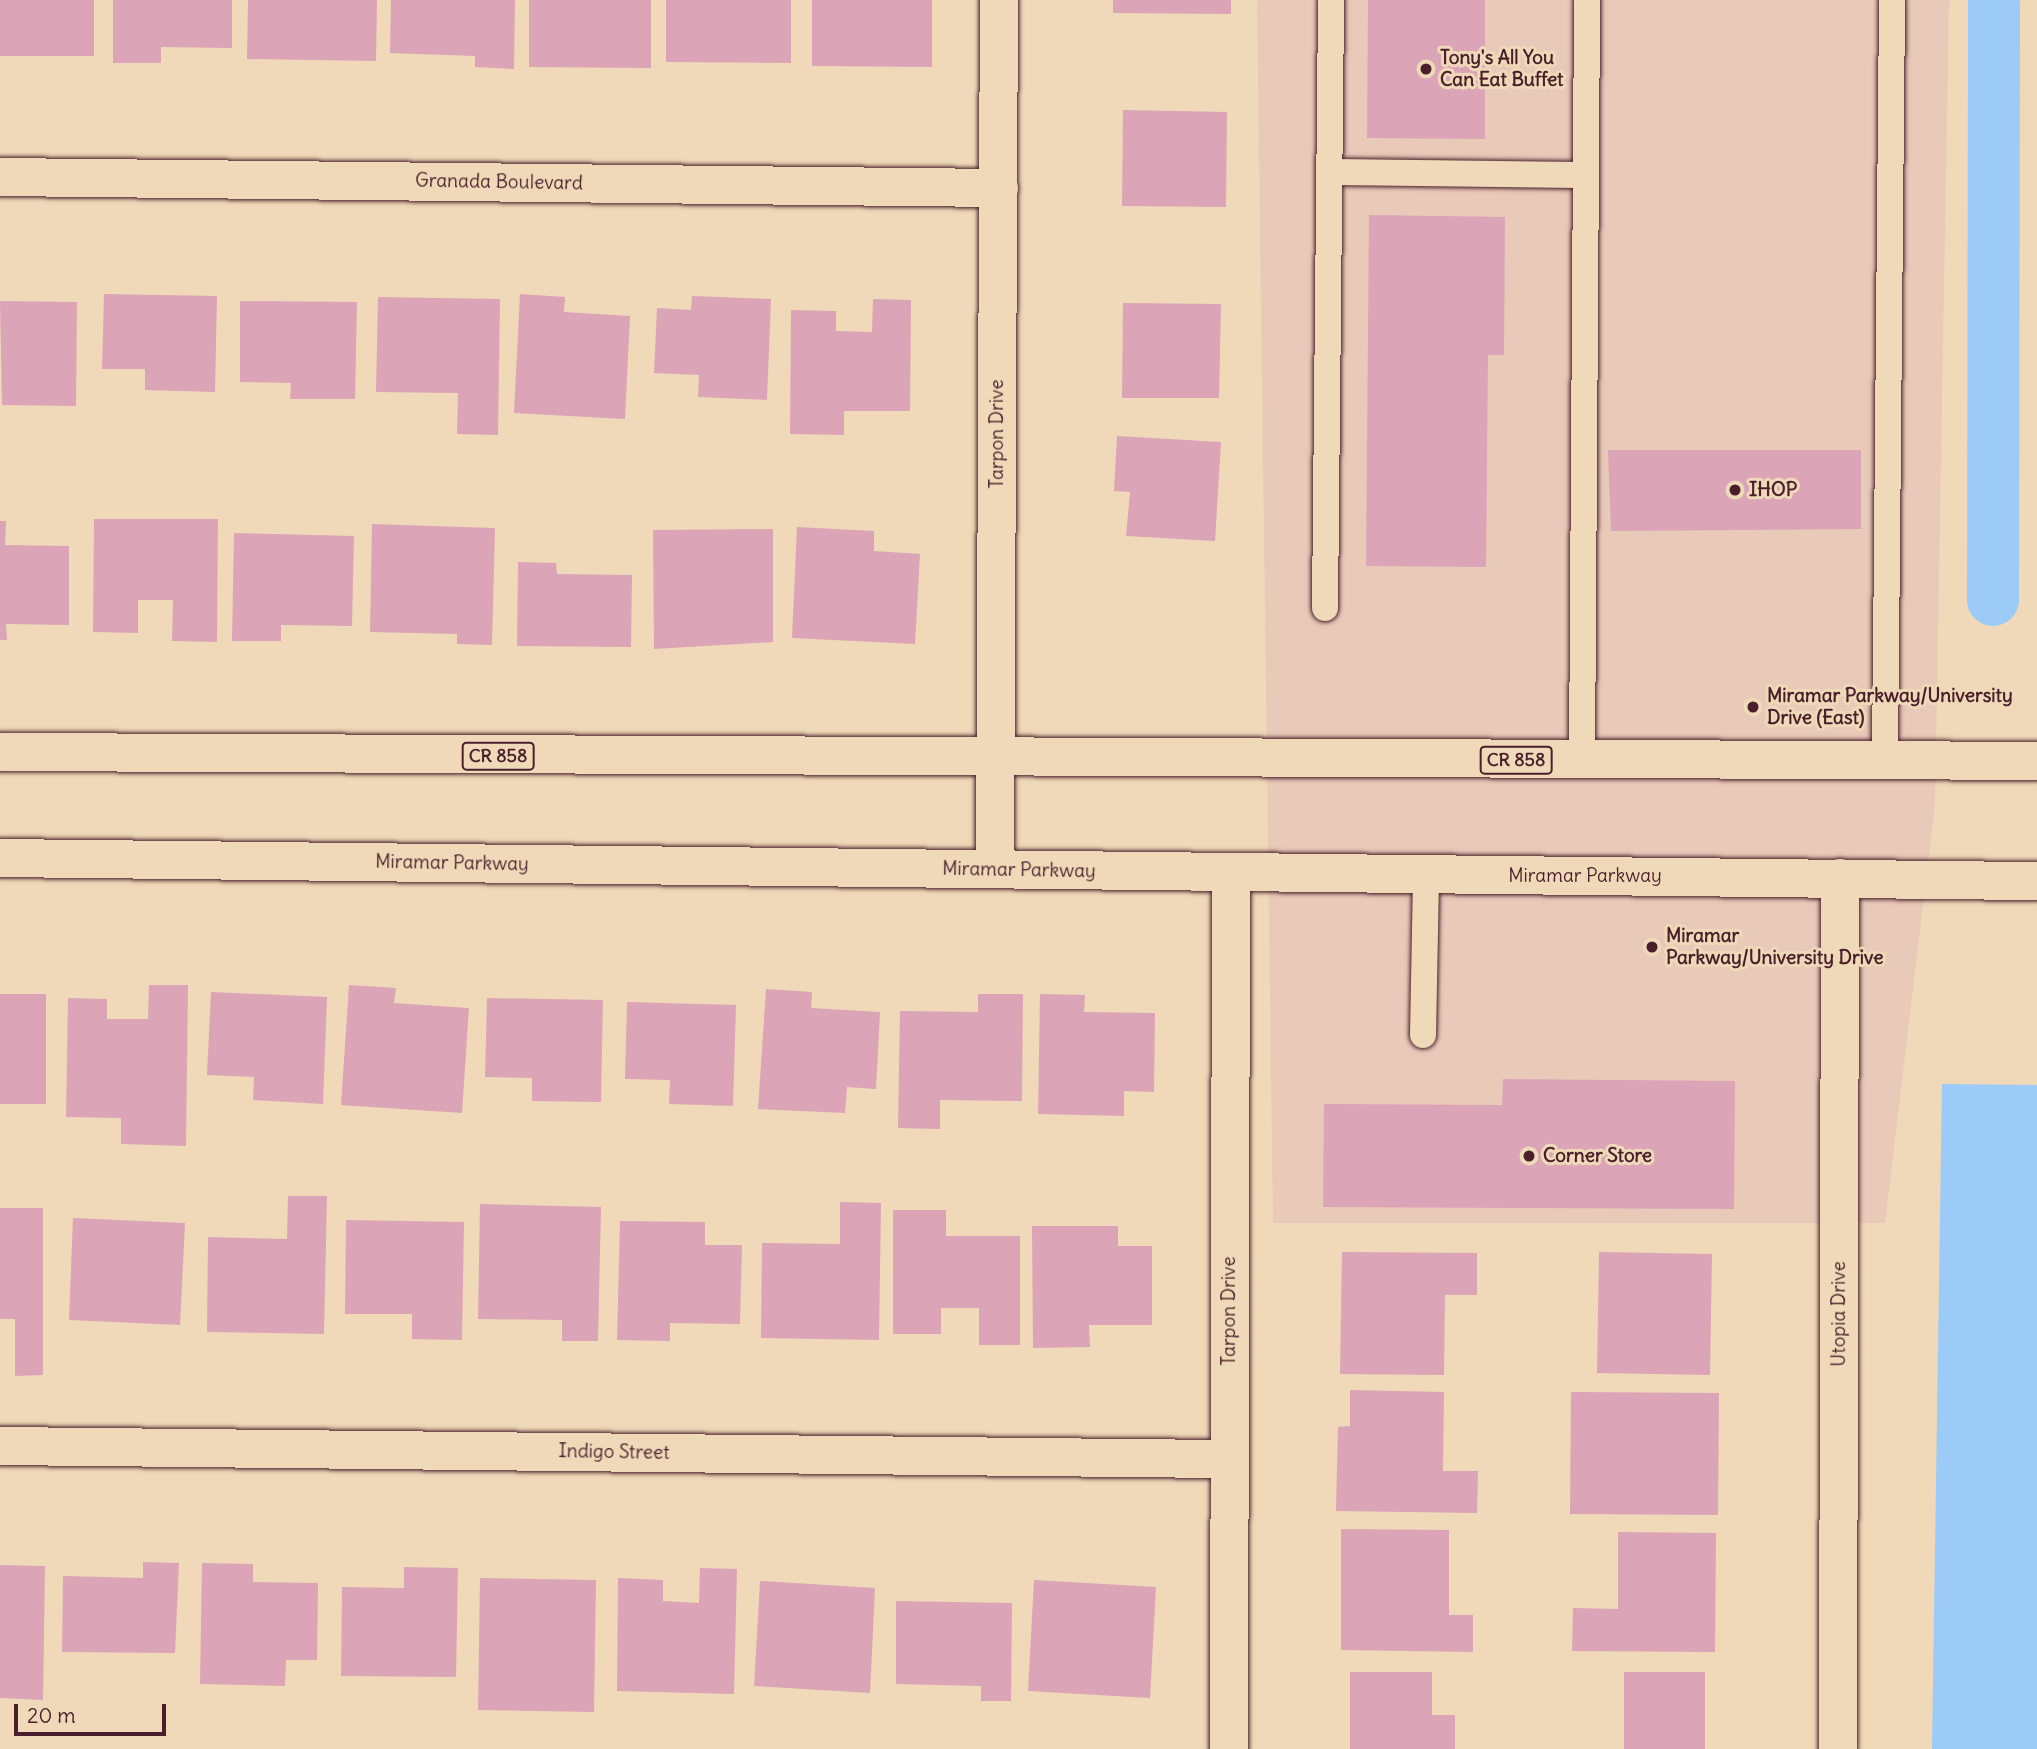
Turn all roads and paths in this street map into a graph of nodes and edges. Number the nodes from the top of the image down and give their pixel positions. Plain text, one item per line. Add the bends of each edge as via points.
1 (999, 0) edge
2 (1331, 0) edge
3 (1587, 0) edge
4 (1892, 0) edge
5 (1329, 172) junction
6 (1586, 175) junction
7 (0, 177) edge
8 (999, 188) junction
9 (1325, 608) dead end
10 (0, 752) edge
11 (996, 759) junction
12 (1582, 760) junction
13 (1885, 761) junction
14 (2037, 761) edge
15 (0, 858) edge
16 (995, 869) junction
17 (1231, 873) junction
18 (1426, 875) junction
19 (1840, 878) junction
20 (2037, 881) edge
21 (1423, 1035) dead end
22 (0, 1446) edge
23 (1229, 1459) junction
24 (1229, 1749) edge
25 (1838, 1749) edge

1 - 8 street, Tarpon Drive
2 - 5 lane
3 - 6 lane
4 - 13 lane
5 - 6 lane
5 - 9 lane
6 - 12 lane
7 - 8 street, Granada Boulevard
8 - 11 street, Tarpon Drive
10 - 11 street, CR 858
11 - 12 street, CR 858
11 - 16 street, Tarpon Drive
12 - 13 street, CR 858
13 - 14 street, CR 858
15 - 16 street, Miramar Parkway
16 - 17 street, Miramar Parkway
17 - 18 street, Miramar Parkway
17 - 23 street, Tarpon Drive
18 - 19 street, Miramar Parkway
18 - 21 lane
19 - 20 street, Miramar Parkway
19 - 25 street, Utopia Drive
22 - 23 street, Indigo Street
23 - 24 street, Tarpon Drive

